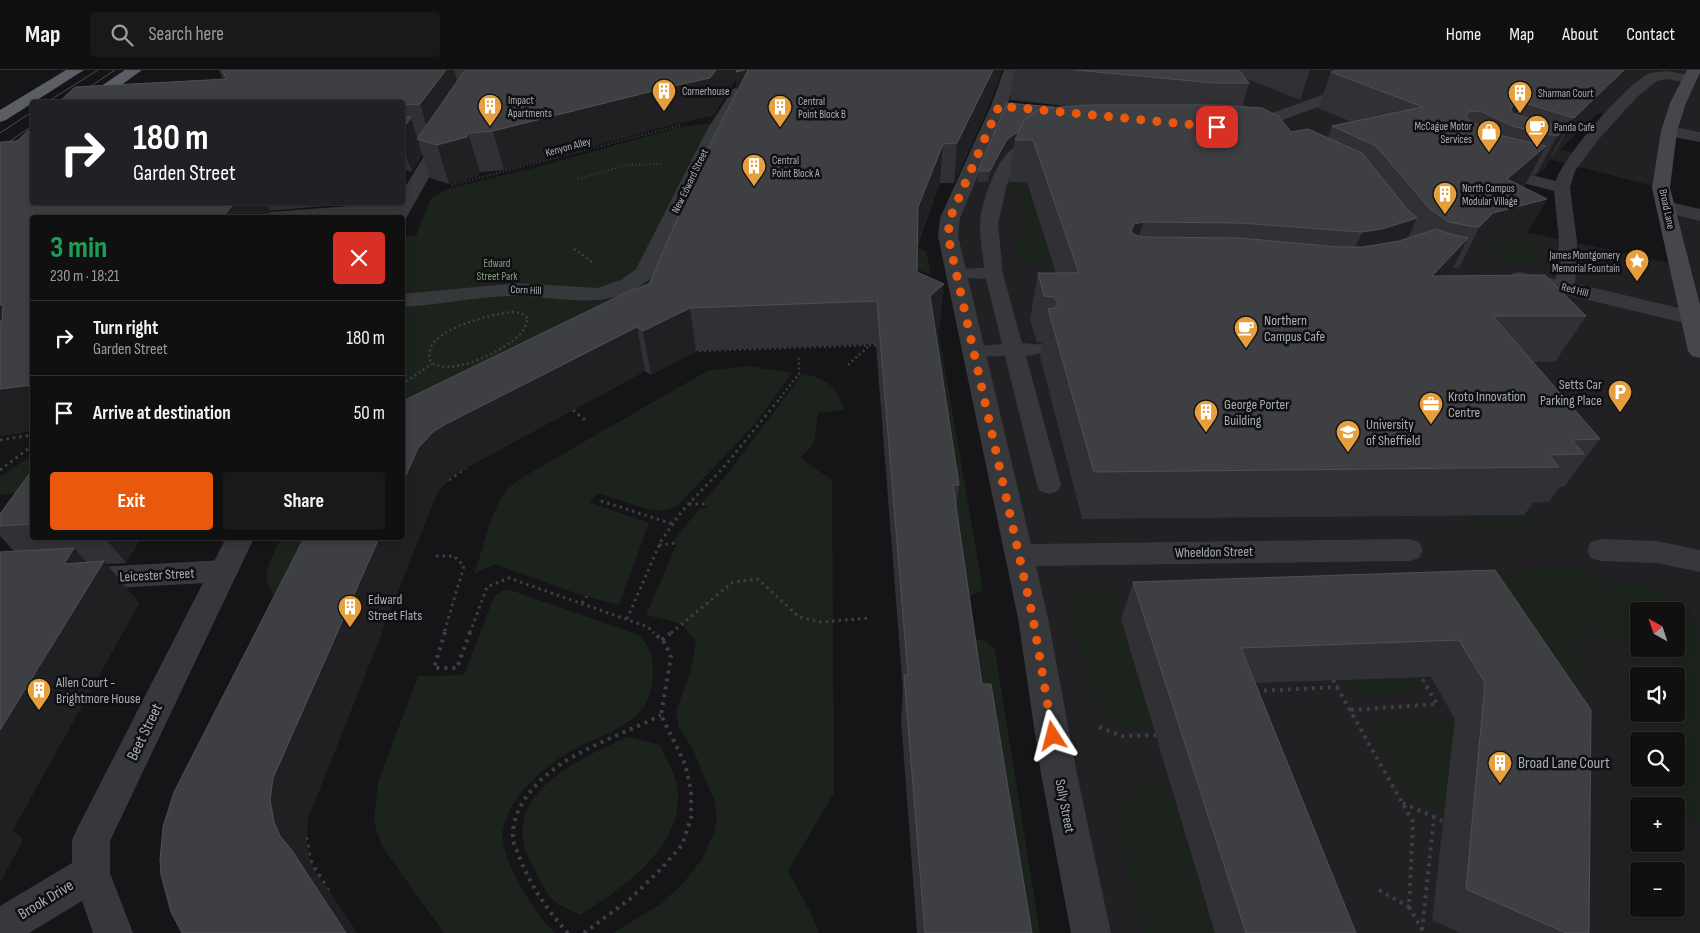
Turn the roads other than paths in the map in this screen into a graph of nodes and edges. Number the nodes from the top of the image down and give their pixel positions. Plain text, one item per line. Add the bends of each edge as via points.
1 (77, 70) edge
2 (135, 70) edge
3 (1011, 70) edge
4 (1407, 70) edge
5 (1664, 73) edge
6 (1691, 74) edge
7 (746, 87) edge
8 (91, 100) edge
9 (0, 117) edge
10 (454, 122) edge
11 (1669, 131) junction
12 (1239, 136) edge
13 (1700, 137) edge
14 (1059, 140) edge
15 (438, 146) junction
16 (420, 147) dead end
17 (1553, 163) edge
18 (1482, 168) edge
19 (1569, 168) junction
20 (1562, 188) junction
21 (405, 204) edge
22 (1666, 207) junction
23 (399, 213) edge
24 (347, 215) edge
25 (1700, 215) edge
26 (645, 273) joint
27 (956, 273) junction
28 (994, 274) junction
29 (1501, 275) edge
30 (1565, 287) junction
31 (405, 301) edge
32 (1692, 318) junction
33 (1038, 349) dead end
34 (1013, 350) junction
35 (974, 351) junction
36 (1700, 351) edge
37 (1049, 485) dead end
38 (239, 540) edge
39 (1409, 550) dead end
40 (1601, 550) dead end
41 (1020, 555) junction
42 (1700, 561) edge
43 (224, 571) junction
44 (48, 580) edge
45 (91, 873) junction
46 (0, 928) edge
47 (113, 933) edge
48 (1091, 933) edge

1 - 9 highway
2 - 8 highway
3 - 27 street, Solly Street via 1009,107 950,218 948,236
4 - 12 street via 1260,123
5 - 6 lane
5 - 19 lane via 1653,77 1633,93
6 - 11 main road, Broad Lane
7 - 26 street, New Edward Street via 724,115
10 - 15 street
11 - 13 street
11 - 22 main road, Broad Lane via 1662,188
14 - 28 lane via 1024,147 1007,162 989,224
15 - 16 lane
15 - 21 street
17 - 19 lane
18 - 20 lane
19 - 20 lane
20 - 30 lane via 1568,241
22 - 25 street
22 - 32 main road, Broad Lane
23 - 24 street
26 - 31 street, Corn Hill via 630,285 606,294 586,296 519,288
27 - 28 lane
27 - 35 street, Solly Street
28 - 34 lane
29 - 30 street, Red Hill
30 - 32 street, Red Hill
32 - 36 main road, Broad Lane
33 - 34 lane
34 - 35 lane
34 - 37 lane
35 - 41 street, Solly Street
38 - 43 street, Beet Street
39 - 41 street, Wheeldon Street
40 - 42 street via 1657,552
41 - 48 street, Solly Street
43 - 44 street, Leicester Street
43 - 45 street, Beet Street via 91,840
45 - 46 street, Brook Drive
45 - 47 street, Beet Street

